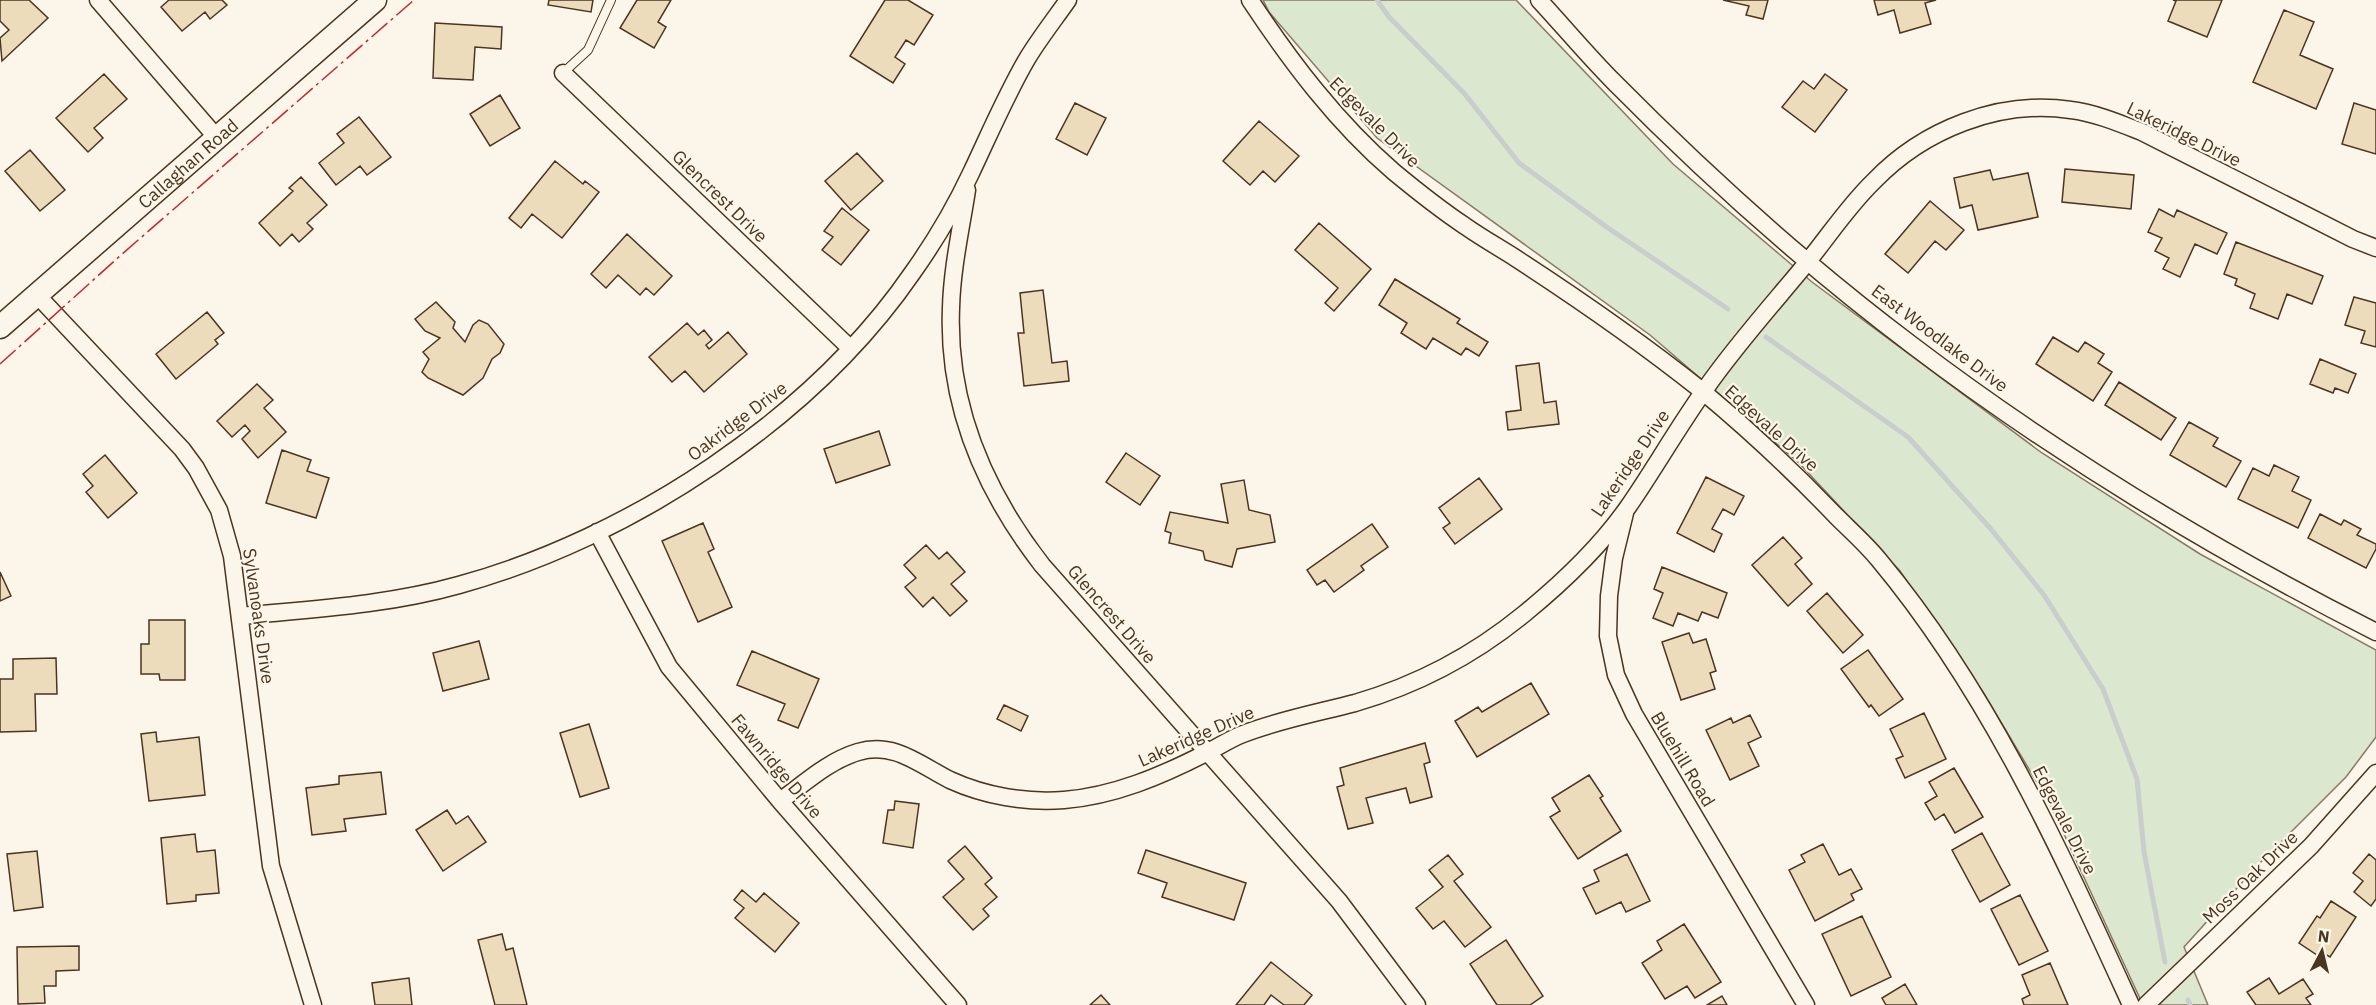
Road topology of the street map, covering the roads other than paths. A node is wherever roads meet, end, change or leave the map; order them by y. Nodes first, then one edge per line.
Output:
1 (98, 0) edge
2 (375, 0) edge
3 (611, 0) edge
4 (1068, 0) edge
5 (1250, 0) edge
6 (1539, 0) edge
7 (563, 73) joint
8 (217, 138) junction
9 (970, 176) junction
10 (2376, 248) edge
11 (1809, 261) junction
12 (37, 295) junction
13 (0, 327) edge
14 (850, 348) junction
15 (1703, 392) junction
16 (1626, 510) junction
17 (597, 532) junction
18 (241, 616) junction
19 (2376, 632) edge
20 (1208, 753) junction
21 (2376, 773) edge
22 (780, 801) junction
23 (313, 1005) edge
24 (958, 1005) edge
25 (1417, 1005) edge
26 (1806, 1005) edge
27 (2131, 1005) edge
28 (2146, 1005) edge

1 - 8 street
2 - 8 main road, Callaghan Road
3 - 7 lane
4 - 9 street, Oakridge Drive
5 - 15 street, Edgevale Drive
6 - 11 street, East Woodlake Drive
7 - 14 street, Glencrest Drive
8 - 12 main road, Callaghan Road
9 - 14 street, Oakridge Drive
9 - 20 street, Glencrest Drive
10 - 11 street, Lakeridge Drive
11 - 15 street, Lakeridge Drive
11 - 19 street, East Woodlake Drive
12 - 13 main road, Callaghan Road
12 - 18 street, Sylvanoaks Drive
14 - 17 street, Oakridge Drive
15 - 16 street, Lakeridge Drive
15 - 27 street, Edgevale Drive
16 - 20 street, Lakeridge Drive
16 - 26 street, Bluehill Road
17 - 18 street, Oakridge Drive
17 - 22 street, Fawnridge Drive
18 - 23 street, Sylvanoaks Drive
20 - 22 street, Lakeridge Drive
20 - 25 street, Glencrest Drive
21 - 28 street, Moss Oak Drive
22 - 24 street, Fawnridge Drive

